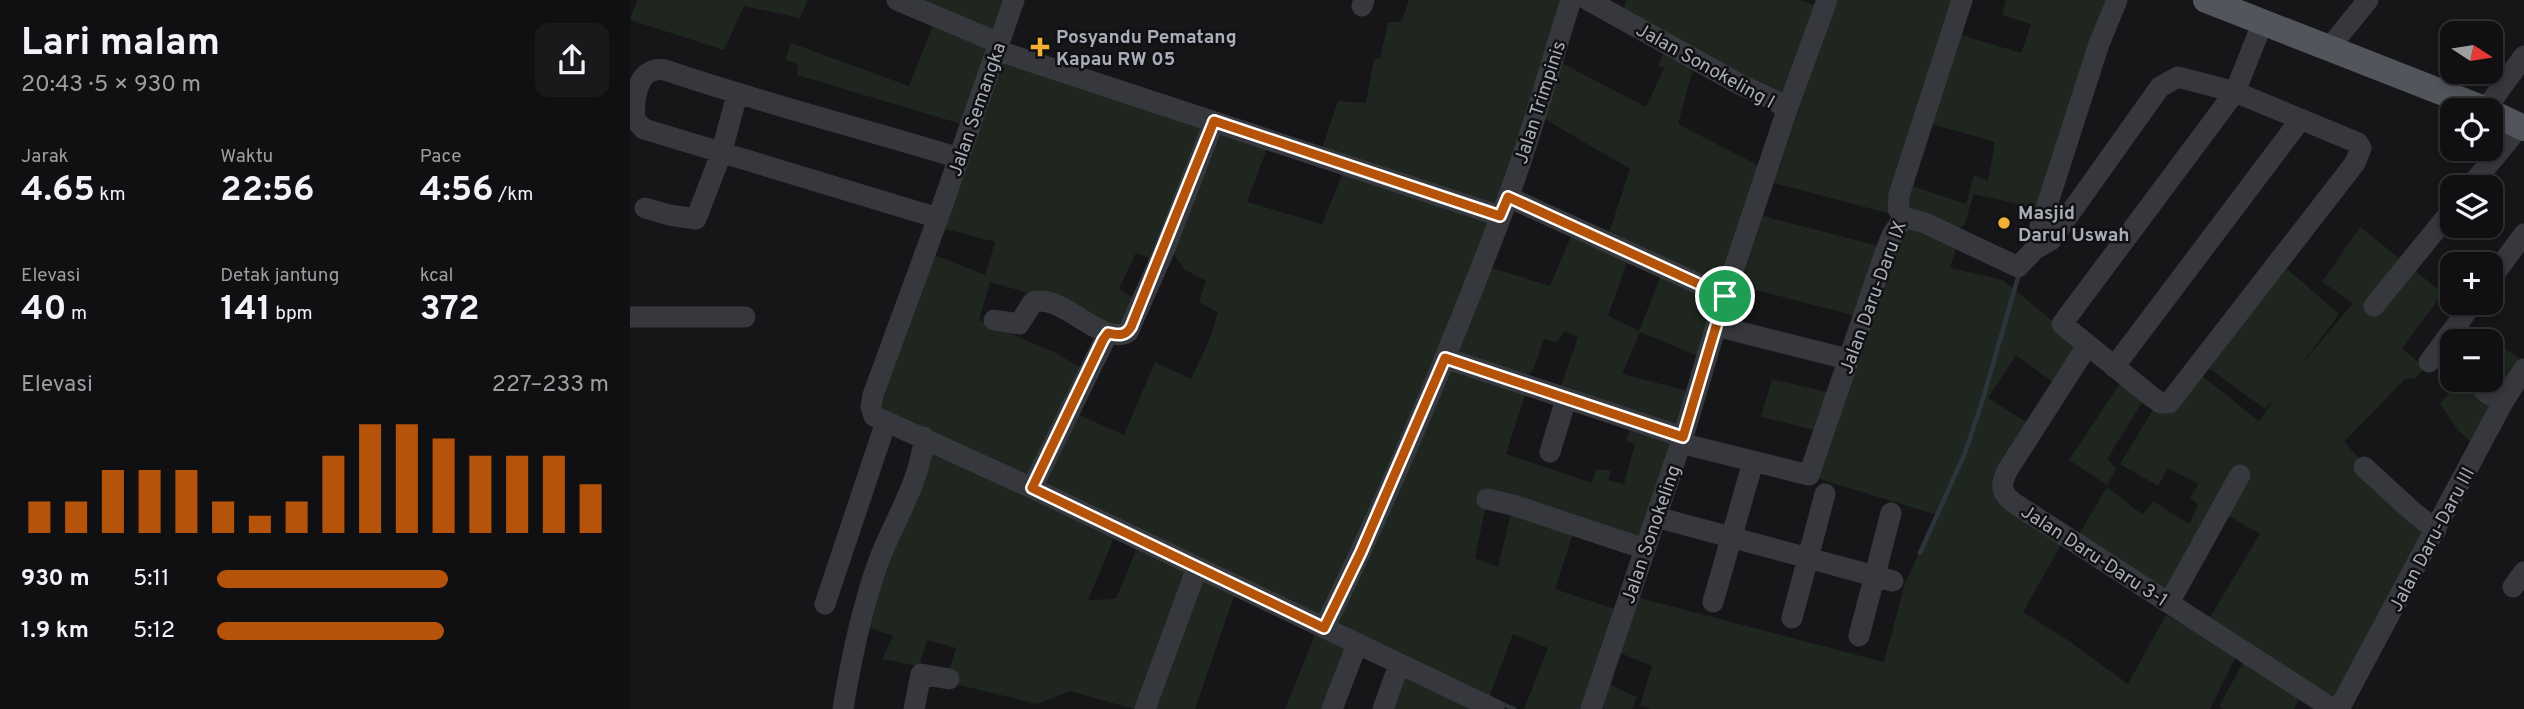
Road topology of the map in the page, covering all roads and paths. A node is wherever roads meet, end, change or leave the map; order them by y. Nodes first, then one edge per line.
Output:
1 (897, 0) edge
2 (1014, 0) edge
3 (1571, 0) edge
4 (1588, 0) edge
5 (1827, 0) edge
6 (1962, 0) edge
7 (2117, 0) edge
8 (2206, 0) edge
9 (2368, 0) edge
10 (2262, 23) junction
11 (997, 46) junction
12 (2329, 48) junction
13 (2524, 56) edge
14 (2235, 92) junction
15 (737, 95) junction
16 (2454, 98) edge
17 (2496, 98) edge
18 (1787, 110) junction
19 (2503, 118) edge
20 (2301, 119) junction
21 (1214, 121) junction
22 (2522, 127) edge
23 (721, 154) junction
24 (959, 158) junction
25 (2480, 175) edge
26 (1504, 206) junction
27 (645, 208) dead end
28 (1905, 217) junction
29 (938, 218) junction
30 (2440, 225) edge
31 (2524, 234) edge
32 (2035, 249) junction
33 (2503, 262) edge
34 (1725, 296) junction
35 (2374, 306) dead end
36 (2464, 315) edge
37 (630, 317) edge
38 (745, 317) dead end
39 (994, 320) dead end
40 (1716, 326) junction
41 (1108, 333) junction
42 (2087, 346) junction
43 (1839, 357) dead end
44 (1445, 358) junction
45 (2429, 362) dead end
46 (2114, 367) junction
47 (2524, 369) edge
48 (2485, 392) edge
49 (1566, 398) junction
50 (2503, 402) junction
51 (886, 422) junction
52 (924, 437) junction
53 (1682, 440) junction
54 (1550, 452) dead end
55 (2364, 467) dead end
56 (1751, 470) dead end
57 (2241, 475) dead end
58 (1032, 488) junction
59 (1825, 494) dead end
60 (1487, 499) dead end
61 (1891, 513) dead end
62 (1656, 517) junction
63 (2436, 530) junction
64 (1731, 538) junction
65 (1645, 550) junction
66 (1808, 559) junction
67 (1197, 568) junction
68 (1884, 579) junction
69 (1713, 602) dead end
70 (2169, 603) junction
71 (825, 604) dead end
72 (1792, 618) dead end
73 (1324, 628) junction
74 (1859, 636) dead end
75 (1357, 645) junction
76 (1399, 665) junction
77 (948, 679) dead end
78 (843, 709) edge
79 (914, 709) edge
80 (1145, 709) edge
81 (1332, 709) edge
82 (1382, 709) edge
83 (1494, 709) edge
84 (1591, 709) edge
85 (2333, 709) edge
86 (2339, 709) edge

1 - 11 street
2 - 11 street, Jalan Semangka
3 - 26 street, Jalan Trimpinis
4 - 18 street, Jalan Sonokeling I
5 - 18 street, Jalan Sonokeling
6 - 28 street, Jalan Daru-Daru IX
7 - 32 street
8 - 10 main road
9 - 12 street
10 - 12 main road
10 - 14 street
11 - 21 street
11 - 24 street, Jalan Semangka
12 - 16 main road
13 - 17 street
14 - 20 street
14 - 32 street
14 - 42 street
15 - 23 street
15 - 23 street
15 - 24 street
18 - 34 street, Jalan Sonokeling
19 - 22 main road
20 - 46 street
20 - 46 street
21 - 26 street
21 - 41 street
22 - 25 street
23 - 27 street
23 - 29 street
24 - 29 street, Jalan Semangka
26 - 34 street
26 - 44 street, Jalan Trimpinis
28 - 32 street
28 - 53 street, Jalan Daru-Daru IX
29 - 51 street, Jalan Semangka
30 - 35 street
31 - 33 street
34 - 40 street, Jalan Sonokeling
36 - 45 street
37 - 38 street
39 - 41 street
40 - 43 street
40 - 53 street, Jalan Sonokeling
41 - 58 street
42 - 46 street
42 - 70 street, Jalan Daru-Daru 3-1
44 - 49 street
44 - 73 street, Jalan Trimpinis
47 - 50 street, Jalan Daru-Daru III
48 - 50 street
49 - 53 street
49 - 54 street
50 - 63 street, Jalan Daru-Daru III
51 - 52 street
51 - 71 street
52 - 58 street
52 - 78 street
53 - 62 street, Jalan Sonokeling
55 - 63 street
56 - 64 street
57 - 70 street
58 - 67 street
59 - 66 street
60 - 65 street
61 - 68 street
62 - 64 street
62 - 65 street, Jalan Sonokeling
63 - 86 street, Jalan Daru-Daru III
64 - 66 street
64 - 69 street
65 - 84 street, Jalan Sonokeling
66 - 68 street
66 - 72 street
67 - 73 street
67 - 80 street
68 - 74 street
70 - 85 street, Jalan Daru-Daru 3-1
73 - 75 street
75 - 76 street
75 - 81 street
76 - 82 street
76 - 83 street
77 - 79 street

